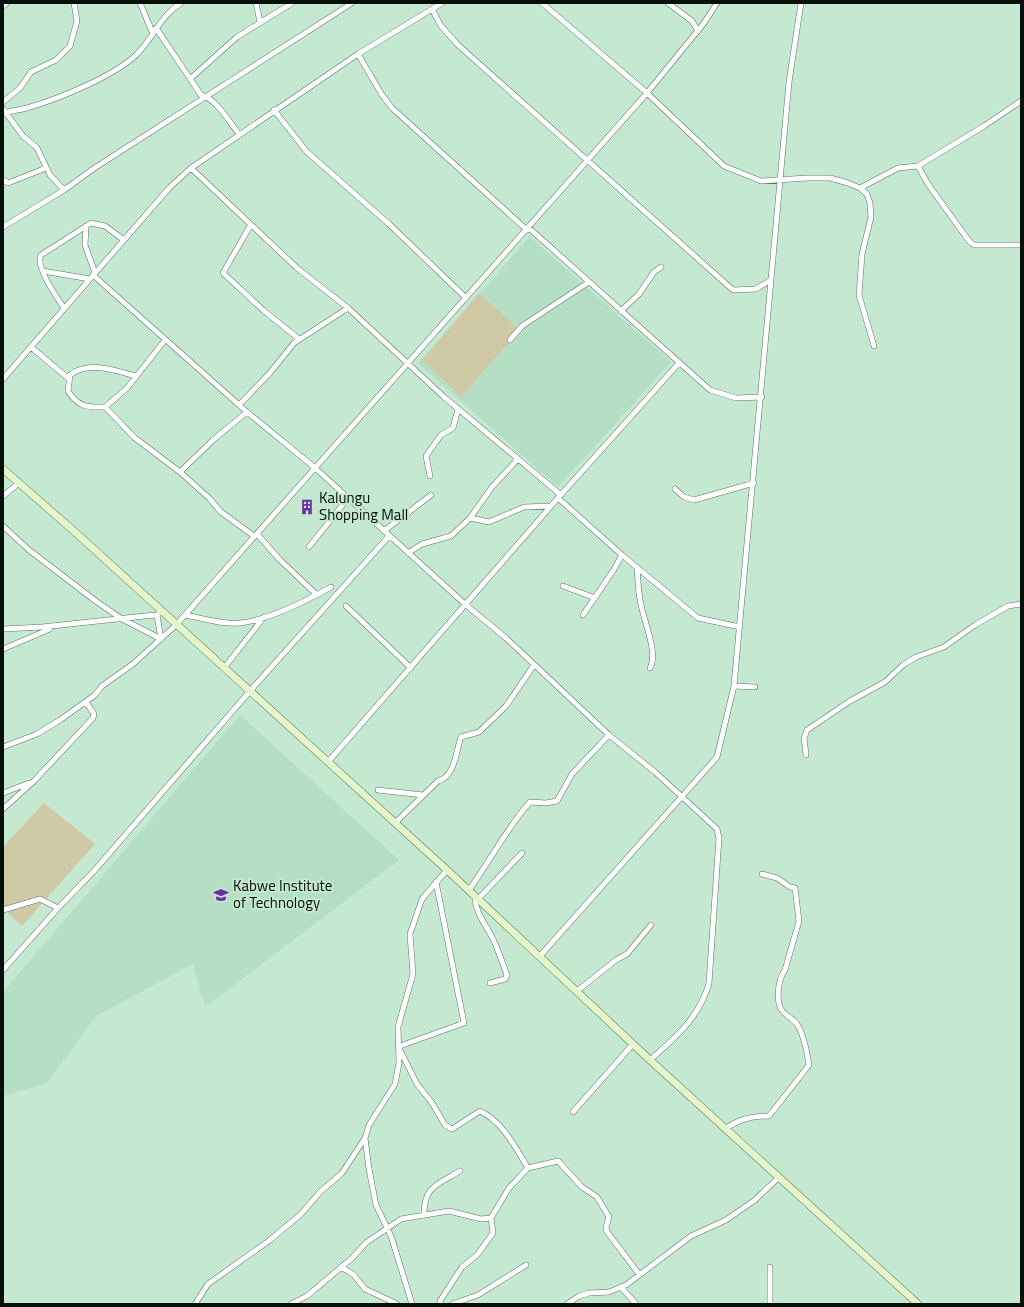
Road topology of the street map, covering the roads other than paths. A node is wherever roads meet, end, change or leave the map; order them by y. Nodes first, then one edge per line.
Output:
1 (7, 3) edge
2 (74, 3) edge
3 (140, 3) edge
4 (181, 3) edge
5 (256, 3) edge
6 (292, 3) edge
7 (352, 3) edge
8 (442, 3) edge
9 (542, 3) edge
10 (668, 3) edge
11 (717, 3) edge
12 (801, 3) edge
13 (344, 5) edge
14 (3, 6) edge
15 (432, 9) junction
16 (260, 22) junction
17 (156, 28) junction
18 (698, 31) junction
19 (153, 34) junction
20 (358, 54) junction
21 (190, 79) junction
22 (647, 94) junction
23 (206, 96) junction
24 (1021, 101) edge
25 (3, 102) edge
26 (274, 110) junction
27 (4, 112) edge
28 (239, 134) junction
29 (587, 162) junction
30 (918, 166) junction
31 (46, 168) junction
32 (191, 168) junction
33 (3, 180) edge
34 (780, 181) junction
35 (860, 188) junction
36 (64, 190) junction
37 (86, 226) junction
38 (250, 226) junction
39 (3, 227) edge
40 (528, 229) junction
41 (124, 240) junction
42 (1021, 245) edge
43 (660, 267) dead end
44 (43, 271) junction
45 (93, 276) junction
46 (771, 280) junction
47 (589, 282) junction
48 (466, 298) junction
49 (64, 308) junction
50 (348, 308) junction
51 (621, 311) junction
52 (299, 339) junction
53 (165, 340) junction
54 (510, 340) dead end
55 (874, 346) dead end
56 (31, 347) junction
57 (679, 363) junction
58 (408, 364) junction
59 (136, 376) junction
60 (3, 379) edge
61 (69, 379) junction
62 (762, 398) junction
63 (239, 405) junction
64 (106, 407) junction
65 (458, 409) junction
66 (247, 412) junction
67 (518, 459) junction
68 (314, 468) junction
69 (3, 469) edge
70 (180, 472) junction
71 (430, 476) dead end
72 (19, 483) junction
73 (754, 483) junction
74 (675, 489) dead end
75 (431, 495) dead end
76 (3, 496) edge
77 (560, 496) junction
78 (348, 498) junction
79 (551, 506) junction
80 (470, 518) junction
81 (3, 526) edge
82 (384, 530) junction
83 (255, 535) junction
84 (389, 536) junction
85 (309, 548) dead end
86 (408, 552) junction
87 (622, 555) junction
88 (637, 568) junction
89 (331, 586) dead end
90 (563, 586) dead end
91 (317, 595) junction
92 (595, 598) junction
93 (1021, 604) edge
94 (466, 605) junction
95 (346, 606) dead end
96 (159, 613) junction
97 (185, 615) junction
98 (583, 615) dead end
99 (264, 617) junction
100 (122, 619) junction
101 (176, 625) junction
102 (57, 626) junction
103 (740, 627) junction
104 (3, 629) edge
105 (161, 639) junction
106 (3, 649) edge
107 (534, 665) junction
108 (224, 668) junction
109 (411, 668) junction
110 (650, 668) dead end
111 (734, 686) junction
112 (755, 687) dead end
113 (250, 691) junction
114 (86, 702) junction
115 (609, 735) junction
116 (3, 747) edge
117 (806, 755) dead end
118 (328, 762) junction
119 (34, 781) junction
120 (378, 790) dead end
121 (3, 793) edge
122 (423, 795) junction
123 (681, 797) junction
124 (3, 809) edge
125 (394, 822) junction
126 (522, 853) dead end
127 (446, 870) junction
128 (762, 874) dead end
129 (436, 882) junction
130 (469, 890) junction
131 (477, 898) junction
132 (58, 908) junction
133 (3, 910) edge
134 (651, 925) dead end
135 (540, 956) junction
136 (3, 970) edge
137 (490, 983) dead end
138 (578, 991) junction
139 (633, 1044) junction
140 (400, 1047) junction
141 (650, 1060) junction
142 (573, 1112) dead end
143 (725, 1129) junction
144 (365, 1138) junction
145 (528, 1168) junction
146 (460, 1172) dead end
147 (779, 1177) junction
148 (424, 1215) junction
149 (491, 1218) junction
150 (388, 1228) junction
151 (526, 1265) dead end
152 (341, 1267) junction
153 (770, 1267) dead end
154 (639, 1274) junction
155 (621, 1287) junction
156 (195, 1304) edge
157 (291, 1304) edge
158 (397, 1304) edge
159 (412, 1304) edge
160 (441, 1304) edge
161 (452, 1304) edge
162 (567, 1304) edge
163 (636, 1304) edge
164 (770, 1304) edge
165 (918, 1304) edge

1 - 14 street
2 - 25 street
3 - 19 street
4 - 17 street
5 - 16 street
6 - 16 street
7 - 13 street
8 - 15 street
9 - 22 street
10 - 18 street
11 - 18 street
12 - 34 street
13 - 23 street
15 - 20 street
15 - 29 street
16 - 21 street
17 - 19 street
17 - 21 street
18 - 22 street
19 - 27 street
20 - 26 street
20 - 40 street
21 - 23 street
22 - 29 street
22 - 34 street
23 - 28 street
23 - 36 street
24 - 30 street
26 - 28 street
26 - 48 street
27 - 31 street
28 - 32 street
29 - 40 street
29 - 46 street
30 - 35 street
30 - 42 street
31 - 33 street
31 - 36 street
32 - 38 street
32 - 41 street
34 - 35 street
34 - 46 street
35 - 55 street
36 - 39 street
37 - 41 street
37 - 44 street
37 - 45 street
38 - 50 street
38 - 52 street
40 - 47 street
40 - 48 street
41 - 45 street
43 - 51 street
44 - 45 street
44 - 49 street
45 - 49 street
45 - 53 street
46 - 62 street
47 - 51 street
47 - 54 street
48 - 58 street
49 - 56 street
50 - 52 street
50 - 58 street
51 - 57 street
52 - 63 street
53 - 59 street
53 - 63 street
56 - 60 street
56 - 61 street
57 - 62 street
57 - 77 street
58 - 65 street
58 - 68 street
59 - 61 street
59 - 64 street
61 - 64 street
62 - 73 street
63 - 66 street
64 - 70 street
65 - 67 street
65 - 71 street
66 - 68 street
66 - 70 street
67 - 77 street
67 - 80 street
68 - 78 street
68 - 83 street
69 - 72 street
70 - 83 street
72 - 76 street
72 - 96 street
73 - 74 street
73 - 103 street
75 - 82 street
77 - 79 street
77 - 87 street
78 - 82 street
78 - 85 street
79 - 80 street
79 - 94 street
80 - 86 street
81 - 100 street
82 - 84 street
83 - 91 street
83 - 97 street
84 - 86 street
84 - 113 street
86 - 94 street
87 - 88 street
87 - 92 street
88 - 103 street
88 - 110 street
89 - 91 street
90 - 92 street
91 - 99 street
92 - 98 street
93 - 117 street
94 - 107 street
94 - 109 street
95 - 109 street
96 - 100 street
96 - 101 street
96 - 105 street
97 - 99 street
97 - 101 street
99 - 108 street
100 - 102 street
100 - 105 street
101 - 105 street
101 - 108 street
102 - 104 street
102 - 106 street
103 - 111 street
105 - 114 street
107 - 115 street
107 - 122 street
108 - 113 street
109 - 118 street
111 - 112 street
111 - 123 street
113 - 118 street
113 - 132 street
114 - 116 street
114 - 119 street
115 - 123 street
115 - 130 street
118 - 125 street
119 - 121 street
119 - 124 street
120 - 122 street
122 - 125 street
123 - 135 street
123 - 141 street
125 - 127 street
126 - 131 street
127 - 129 street
127 - 130 street
128 - 143 street
129 - 140 street
129 - 140 street
130 - 131 street
131 - 135 street
131 - 137 street
132 - 133 street
132 - 136 street
134 - 138 street
135 - 138 street
138 - 139 street
139 - 141 street
139 - 142 street
140 - 144 street
140 - 145 street
141 - 143 street
143 - 147 street
144 - 150 street
144 - 156 street
145 - 149 street
145 - 154 street
146 - 148 street
147 - 154 street
147 - 165 street
148 - 149 street
148 - 150 street
149 - 160 street
150 - 152 street
150 - 159 street
151 - 161 street
152 - 157 street
152 - 158 street
153 - 164 street
154 - 155 street
155 - 162 street
155 - 163 street

